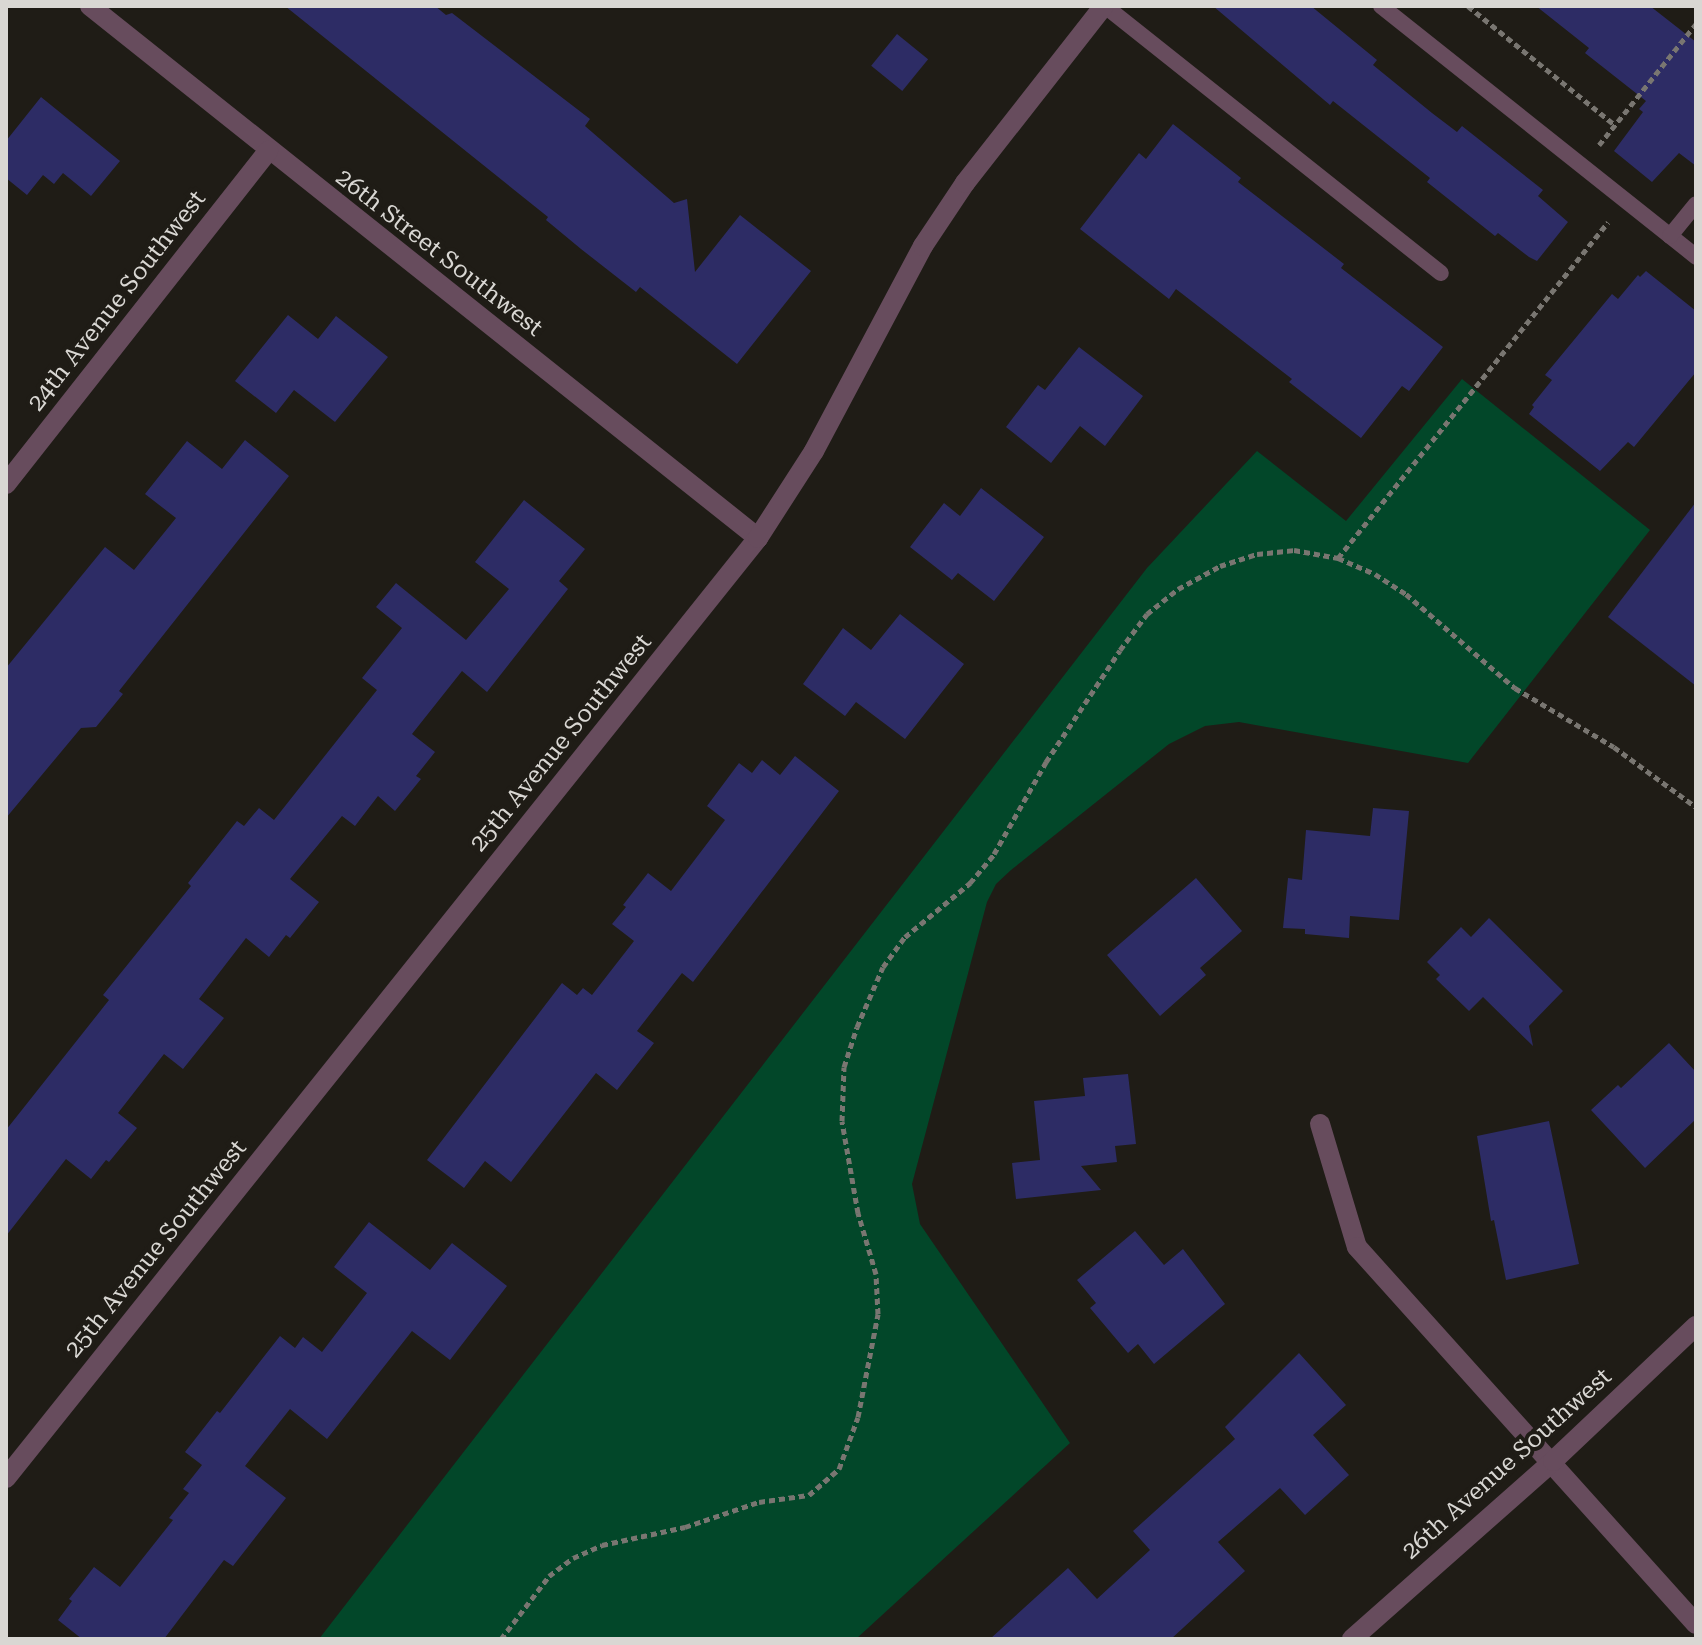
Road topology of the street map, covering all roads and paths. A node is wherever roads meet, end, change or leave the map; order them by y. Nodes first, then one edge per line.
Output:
1 (90, 6) edge
2 (1104, 6) edge
3 (1381, 6) edge
4 (1468, 6) edge
5 (1696, 24) edge
6 (1615, 125) junction
7 (268, 151) junction
8 (1583, 166) junction
9 (1625, 200) junction
10 (1696, 204) edge
11 (1670, 236) junction
12 (1696, 257) edge
13 (1441, 273) dead end
14 (6, 484) edge
15 (758, 538) junction
16 (1338, 558) junction
17 (1696, 807) edge
18 (1320, 1124) dead end
19 (1696, 1326) edge
20 (1553, 1461) junction
21 (6, 1478) edge
22 (1696, 1624) edge
23 (501, 1639) edge
24 (1352, 1639) edge

1 - 7 street, 26th Street Southwest
2 - 13 lane
2 - 15 street, 25th Avenue Southwest
3 - 8 lane
4 - 6 path
5 - 6 path
6 - 8 path
7 - 14 street, 24th Avenue Southwest
7 - 15 street, 26th Street Southwest
8 - 9 lane
9 - 11 lane
9 - 16 path
10 - 11 lane
11 - 12 lane
15 - 21 street, 25th Avenue Southwest
16 - 17 path
16 - 23 path
18 - 20 street
19 - 20 street, 26th Avenue Southwest
20 - 22 street
20 - 24 street, 26th Avenue Southwest

